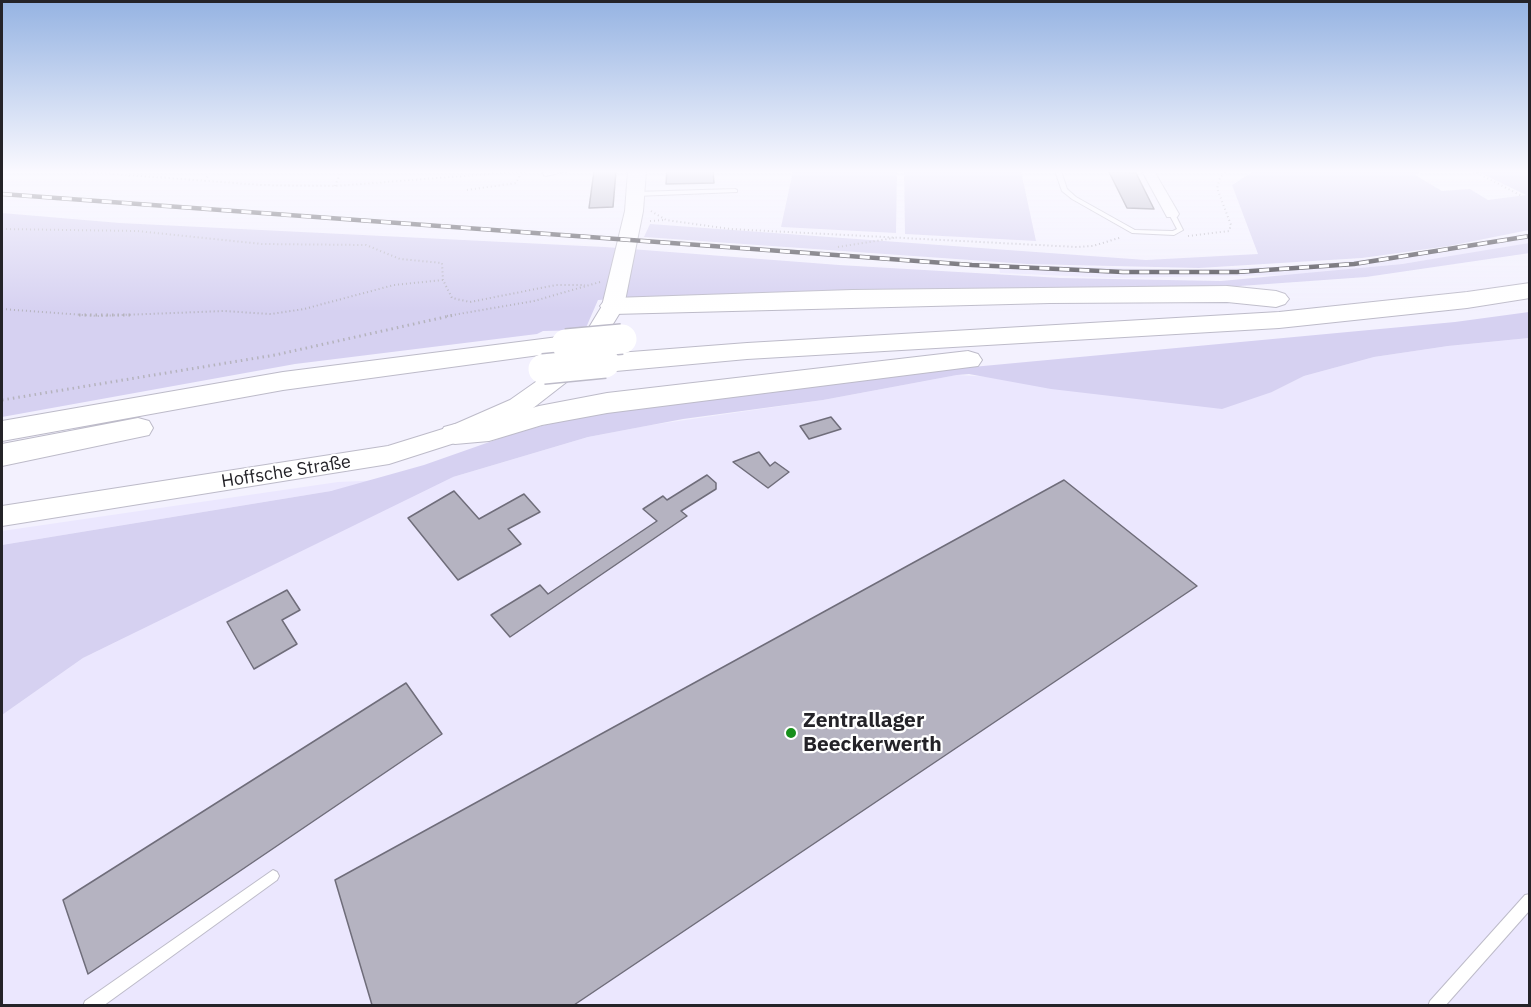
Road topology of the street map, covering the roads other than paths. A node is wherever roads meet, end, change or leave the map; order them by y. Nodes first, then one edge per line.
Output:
1 (632, 218) edge
2 (1109, 218) edge
3 (1174, 218) edge
4 (1530, 268) edge
5 (1530, 290) edge
6 (1276, 299) junction
7 (613, 306) junction
8 (1338, 314) junction
9 (550, 375) junction
10 (607, 403) junction
11 (2, 431) edge
12 (455, 434) junction
13 (2, 455) edge
14 (2, 516) edge
15 (273, 876) dead end
16 (1530, 900) edge
17 (90, 1005) edge
18 (1435, 1005) edge

1 - 7 street, Hoffsche Straße
2 - 3 lane
4 - 6 highway
5 - 8 highway
6 - 7 highway
6 - 11 highway, bridge
7 - 9 street, Hoffsche Straße
8 - 9 highway, bridge
8 - 10 highway
9 - 10 highway
9 - 12 street, Hoffsche Straße
9 - 13 highway
10 - 12 highway
12 - 14 street, Hoffsche Straße
15 - 17 lane
16 - 18 lane

